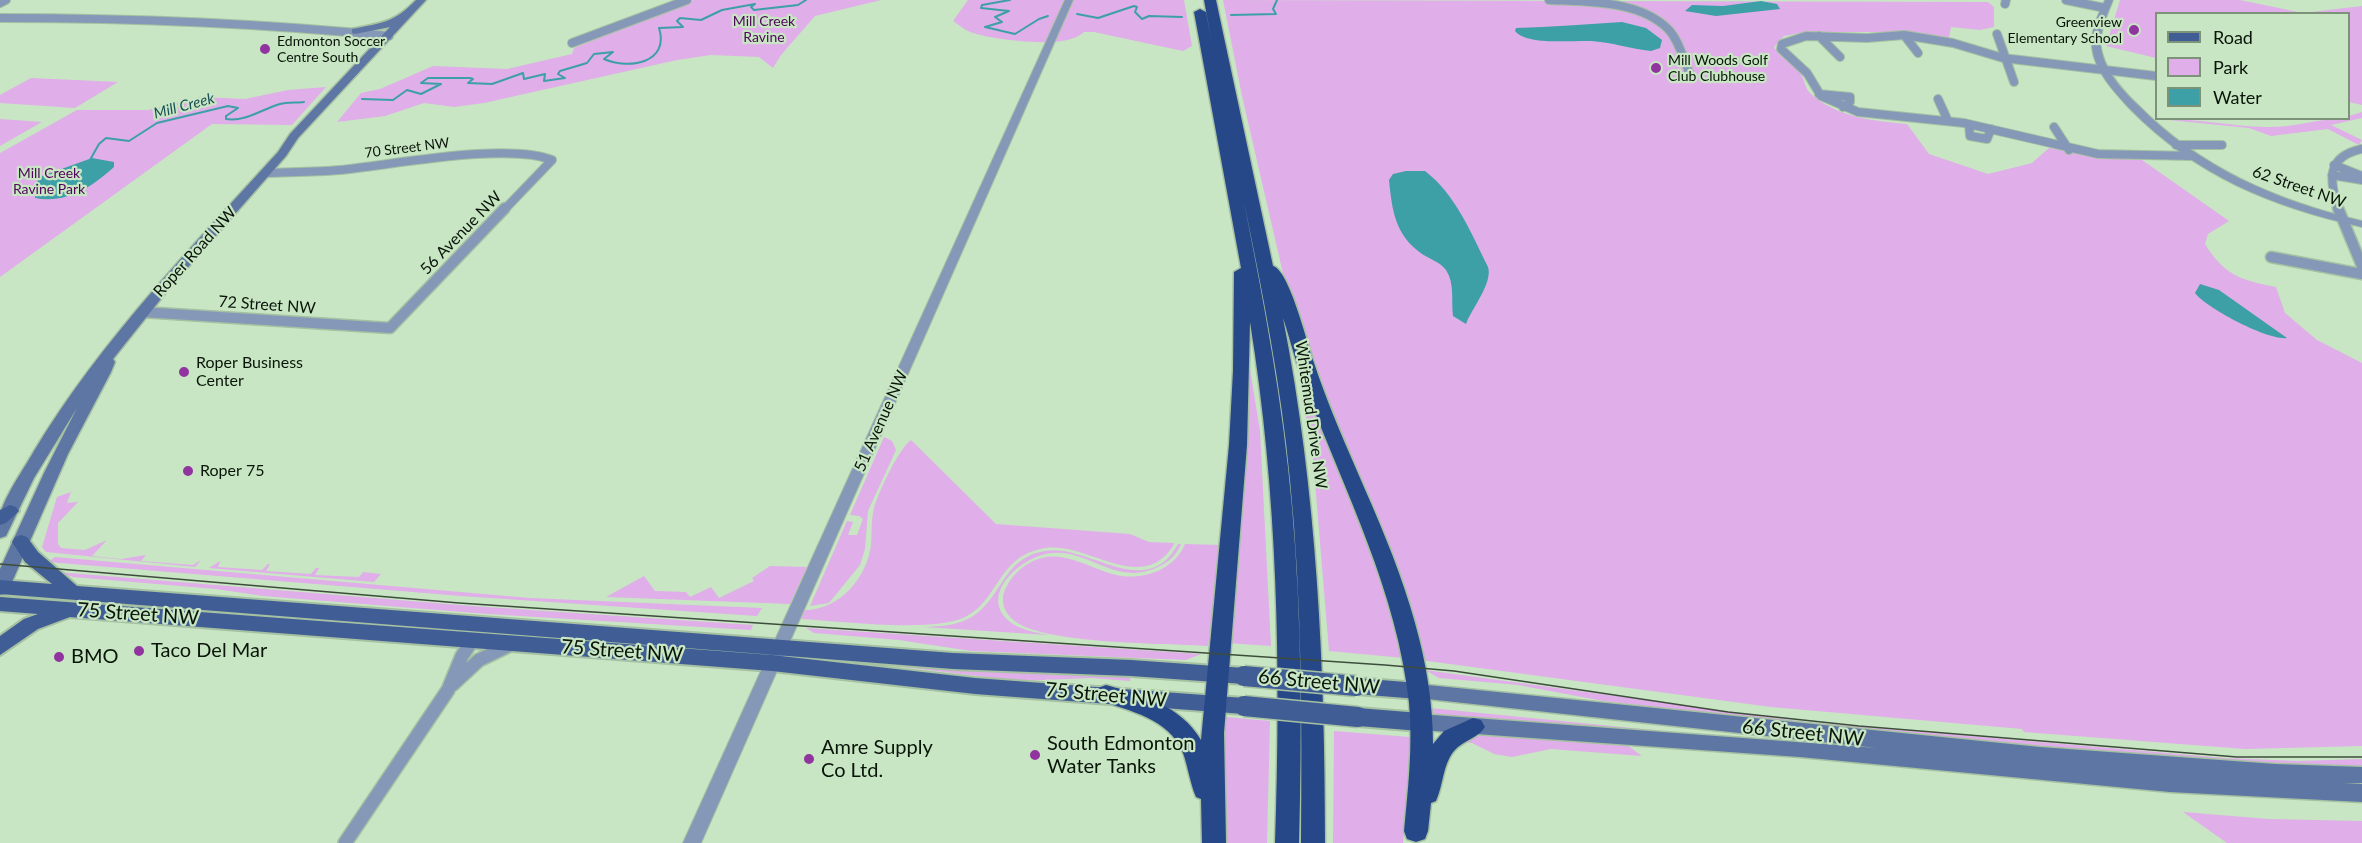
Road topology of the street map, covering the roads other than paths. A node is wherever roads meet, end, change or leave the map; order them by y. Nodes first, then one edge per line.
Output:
1 (6, 0) edge
2 (421, 0) edge
3 (687, 0) edge
4 (1069, 0) edge
5 (1549, 0) edge
6 (2066, 0) edge
7 (1207, 1) edge
8 (0, 3) edge
9 (2107, 4) edge
10 (407, 15) junction
11 (0, 18) edge
12 (355, 31) junction
13 (1997, 34) dead end
14 (1904, 35) junction
15 (389, 36) junction
16 (1819, 36) junction
17 (572, 43) dead end
18 (1918, 53) dead end
19 (1840, 57) dead end
20 (2003, 58) junction
21 (2105, 71) junction
22 (1689, 72) dead end
23 (2155, 76) edge
24 (2013, 81) dead end
25 (1938, 99) dead end
26 (1948, 121) junction
27 (1969, 125) junction
28 (2055, 127) dead end
29 (1991, 129) junction
30 (2176, 145) junction
31 (2222, 145) dead end
32 (2362, 149) edge
33 (2069, 150) junction
34 (2191, 156) junction
35 (552, 158) joint
36 (2334, 165) junction
37 (266, 173) junction
38 (2332, 176) junction
39 (2362, 178) edge
40 (2341, 220) junction
41 (2362, 224) edge
42 (1252, 246) junction
43 (2271, 257) dead end
44 (2362, 266) edge
45 (2362, 274) edge
46 (142, 312) junction
47 (390, 328) joint
48 (112, 353) junction
49 (5, 515) edge
50 (0, 532) edge
51 (21, 542) junction
52 (0, 592) edge
53 (70, 592) junction
54 (90, 610) junction
55 (495, 627) junction
56 (472, 641) junction
57 (515, 644) junction
58 (0, 647) edge
59 (776, 655) junction
60 (1217, 674) junction
61 (1244, 676) joint
62 (448, 690) junction
63 (1418, 691) junction
64 (1106, 694) junction
65 (1214, 704) junction
66 (1244, 706) joint
67 (1420, 722) junction
68 (1473, 726) junction
69 (2362, 775) edge
70 (2362, 793) edge
71 (1213, 832) edge
72 (1415, 837) edge
73 (345, 843) edge
74 (692, 843) edge
75 (1287, 843) edge
76 (1313, 843) edge

1 - 8 street
2 - 10 main road, Roper Road NW
3 - 17 street
4 - 59 street, 51 Avenue NW
5 - 22 street
6 - 9 street
7 - 42 highway, Whitemud Drive NW
9 - 21 street
10 - 12 main road
10 - 15 main road, Roper Road NW
11 - 12 street
12 - 15 street
13 - 20 street
14 - 16 street
14 - 18 street
14 - 20 street
15 - 37 main road, Roper Road NW
16 - 19 street
16 - 26 street
20 - 21 street
20 - 24 street
21 - 23 street
21 - 30 street, 62 Street NW
25 - 26 street
26 - 27 street
27 - 29 street
27 - 29 street
28 - 33 street
29 - 33 street
30 - 31 street
30 - 34 street, 62 Street NW
32 - 36 street
33 - 34 street
34 - 40 street, 62 Street NW
35 - 37 street, 70 Street NW
35 - 47 street, 56 Avenue NW
36 - 38 street
36 - 39 street
37 - 46 main road, Roper Road NW
38 - 39 street
38 - 40 street
40 - 41 street, 62 Street NW
40 - 44 street
42 - 60 highway
42 - 63 highway
42 - 75 highway, Whitemud Drive NW
42 - 76 highway, Whitemud Drive NW
43 - 45 street
46 - 47 street, 72 Street NW
46 - 48 main road, Roper Road NW
48 - 49 main road, Roper Road NW
48 - 51 main road, Roper Road NW
49 - 50 main road, Roper Road NW
51 - 52 main road, Roper Road NW
51 - 53 main road
52 - 53 main road, 75 Street NW
52 - 54 main road, 75 Street NW
53 - 55 main road, 75 Street NW
54 - 56 main road, 75 Street NW
54 - 58 main road
55 - 56 main road
55 - 59 main road, 75 Street NW
56 - 57 main road, 75 Street NW
56 - 62 street
57 - 59 main road, 75 Street NW
57 - 62 street
59 - 60 main road, 75 Street NW
59 - 64 main road, 75 Street NW
59 - 74 street, 51 Avenue NW
60 - 61 main road, 75 Street NW
60 - 65 highway
61 - 63 main road, 66 Street NW, bridge
62 - 73 street
63 - 67 highway
63 - 69 main road, 66 Street NW
64 - 65 main road, 75 Street NW
64 - 71 highway
65 - 66 main road, 75 Street NW
65 - 71 highway
66 - 67 main road, 66 Street NW, bridge
67 - 68 main road, 66 Street NW
67 - 72 highway
68 - 70 main road, 66 Street NW
68 - 72 highway

